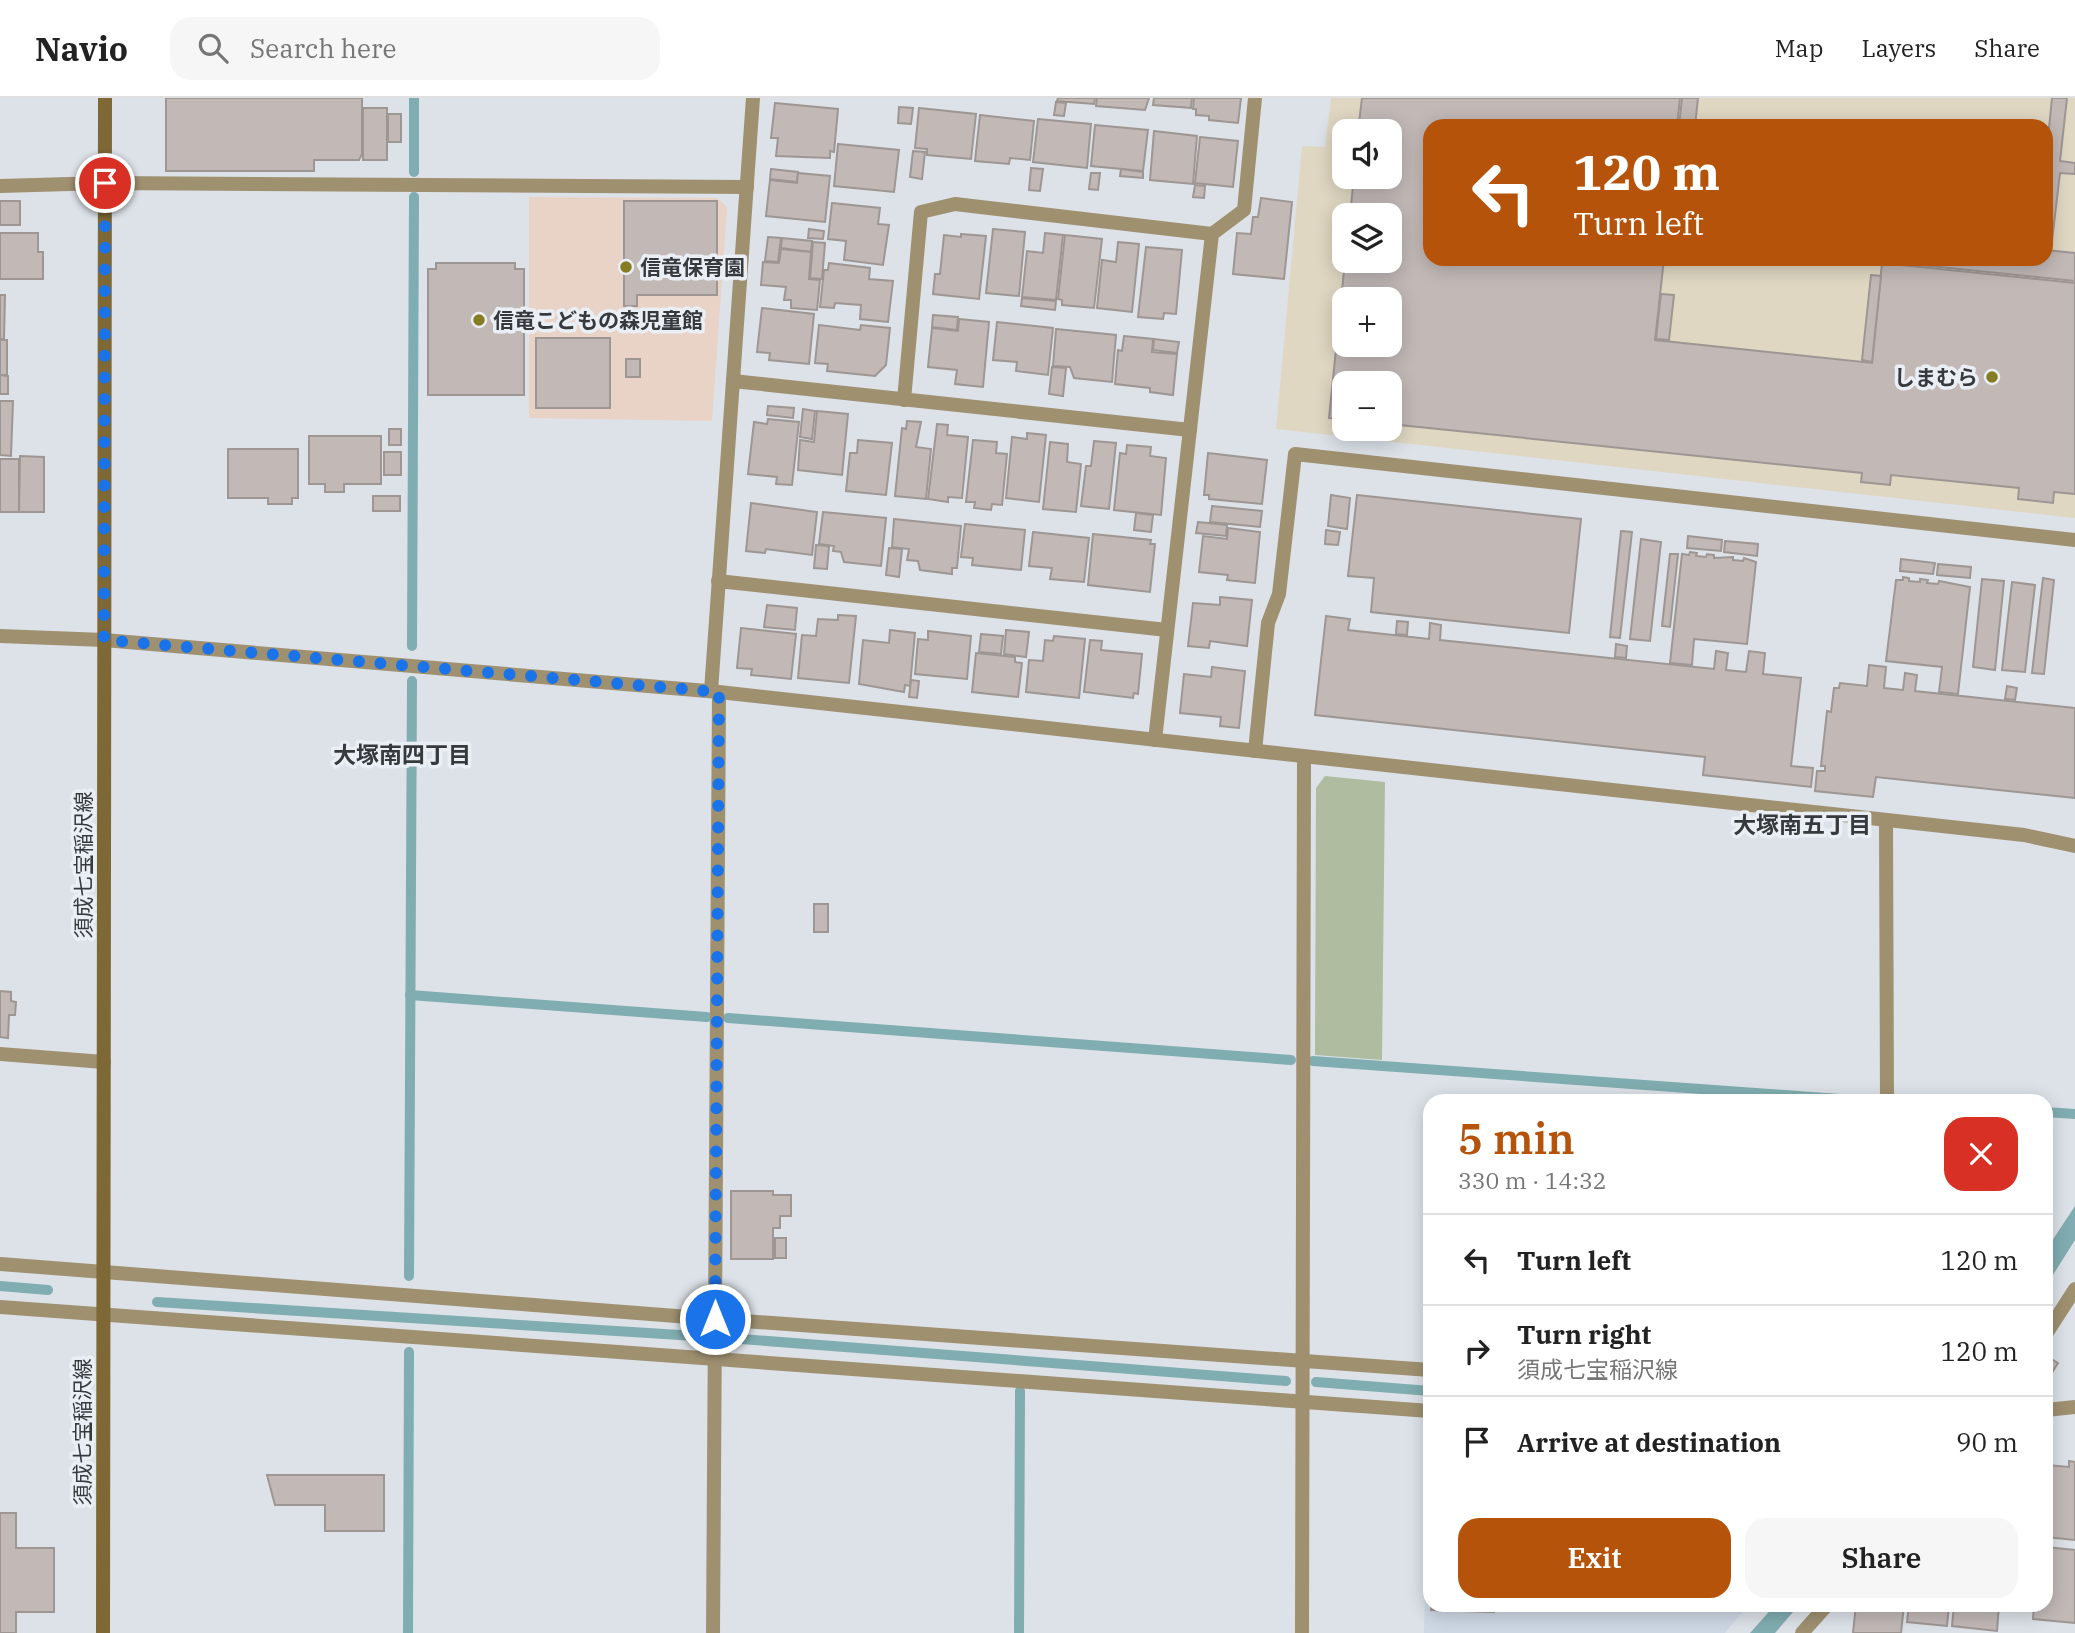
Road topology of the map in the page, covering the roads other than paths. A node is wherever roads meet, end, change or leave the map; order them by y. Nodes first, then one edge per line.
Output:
1 (105, 98) edge
2 (753, 98) edge
3 (1255, 98) edge
4 (105, 183) junction
5 (0, 186) edge
6 (747, 187) junction
7 (1212, 234) junction
8 (733, 381) junction
9 (905, 400) junction
10 (1190, 430) junction
11 (2075, 540) edge
12 (719, 581) junction
13 (1167, 630) junction
14 (0, 636) edge
15 (104, 640) junction
16 (715, 691) junction
17 (1155, 740) junction
18 (1255, 751) junction
19 (1304, 757) junction
20 (1886, 820) junction
21 (2075, 846) edge
22 (0, 1054) edge
23 (104, 1062) junction
24 (1887, 1094) edge
25 (0, 1264) edge
26 (103, 1271) junction
27 (2075, 1289) edge
28 (0, 1307) edge
29 (103, 1315) junction
30 (715, 1319) junction
31 (2053, 1323) edge
32 (715, 1359) junction
33 (1303, 1360) junction
34 (1423, 1369) edge
35 (1303, 1402) junction
36 (2075, 1407) edge
37 (2053, 1409) edge
38 (1423, 1411) edge
39 (1821, 1612) edge
40 (103, 1633) edge
41 (713, 1633) edge
42 (1302, 1633) edge
43 (1802, 1633) edge

1 - 4 main road, 須成七宝稲沢線
2 - 6 street
3 - 7 street
4 - 5 street
4 - 6 street
4 - 15 main road, 須成七宝稲沢線
6 - 8 street
7 - 9 street
7 - 10 street
8 - 9 street
8 - 12 street
9 - 10 street
10 - 13 street
11 - 18 street
12 - 13 street
12 - 16 street
13 - 17 street
14 - 15 street
15 - 16 street
15 - 23 main road, 須成七宝稲沢線
16 - 17 street
16 - 30 street
17 - 18 street
18 - 19 street
19 - 20 street
19 - 33 street
20 - 21 street
20 - 24 street
22 - 23 street
23 - 26 main road, 須成七宝稲沢線
25 - 26 street
26 - 29 main road, 須成七宝稲沢線
26 - 30 street
27 - 31 street
28 - 29 street
29 - 32 street
29 - 40 main road, 須成七宝稲沢線
30 - 32 street
30 - 33 street
32 - 35 street
32 - 41 street
33 - 34 street
33 - 35 street
35 - 38 street
35 - 42 street
36 - 37 street
39 - 43 street

